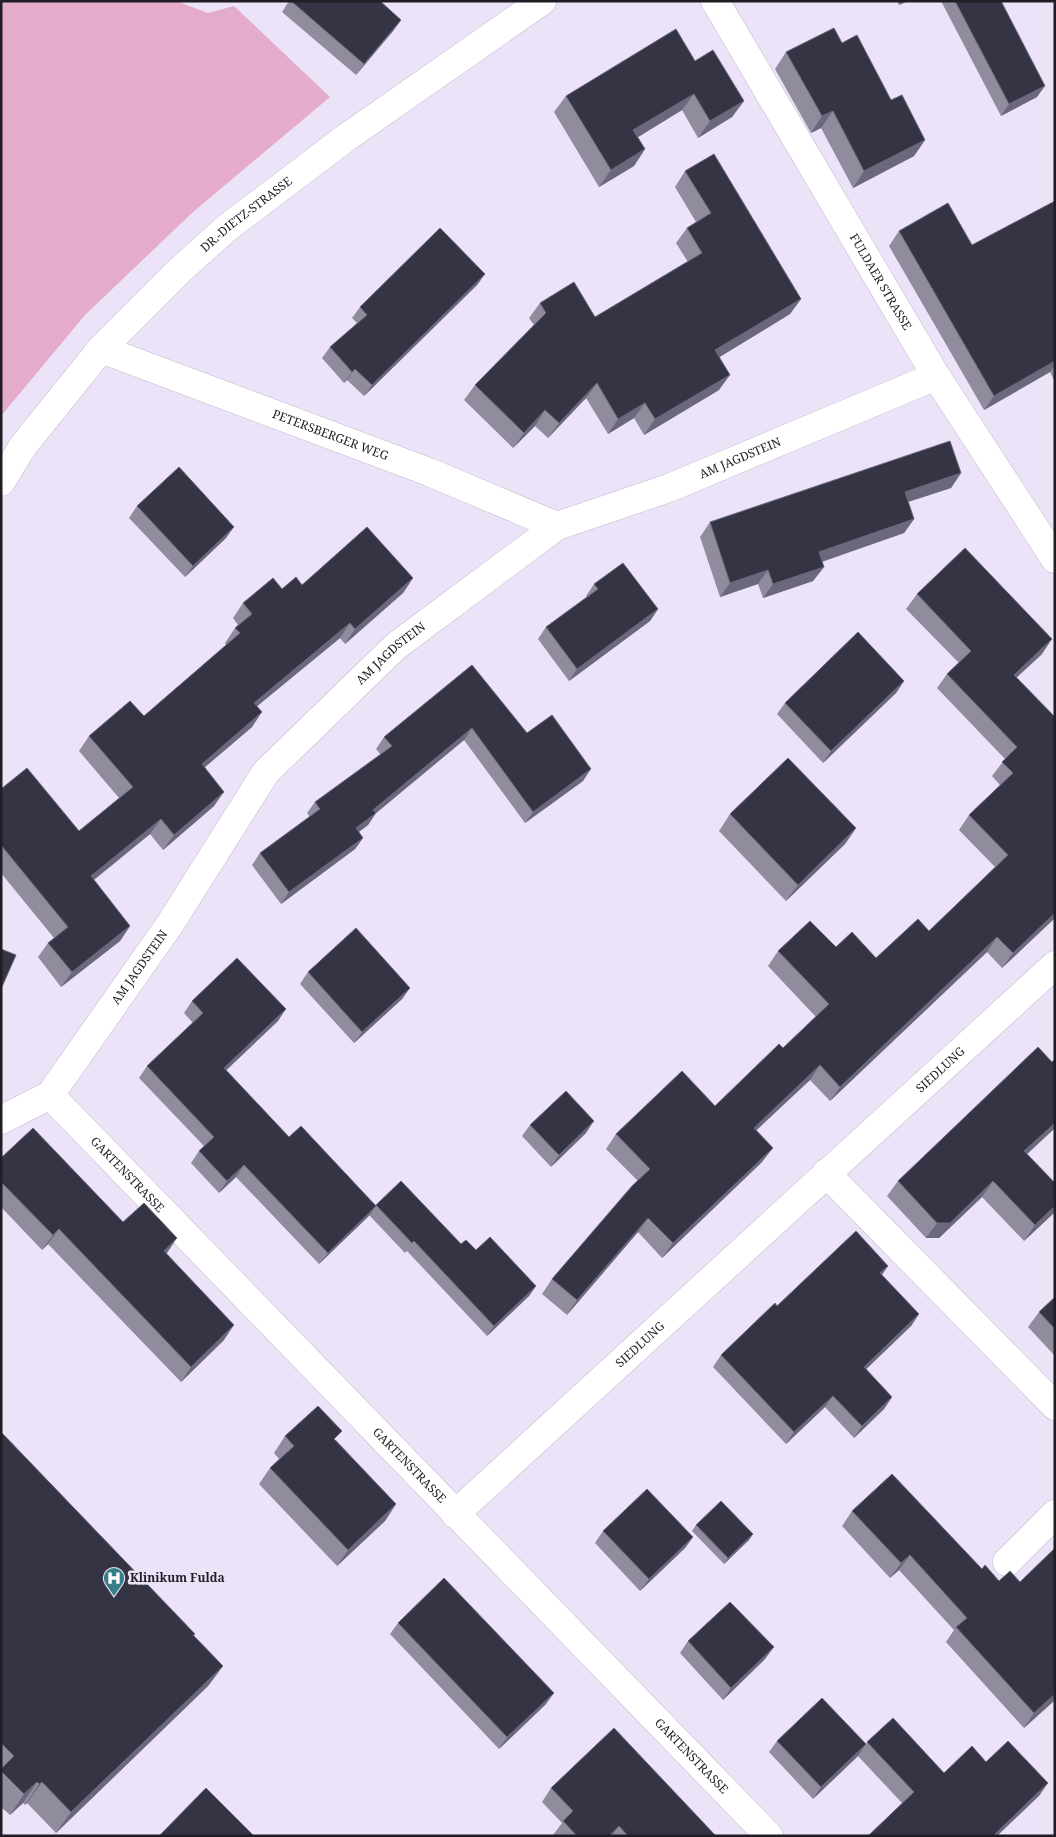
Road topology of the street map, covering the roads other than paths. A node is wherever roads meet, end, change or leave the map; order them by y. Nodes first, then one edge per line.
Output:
1 (542, 1) edge
2 (715, 1) edge
3 (101, 350) junction
4 (936, 376) junction
5 (1, 482) edge
6 (557, 526) junction
7 (1055, 559) edge
8 (1055, 966) edge
9 (50, 1095) junction
10 (1, 1120) edge
11 (826, 1173) junction
12 (1055, 1406) edge
13 (455, 1514) junction
14 (1055, 1514) edge
15 (1007, 1562) dead end
16 (769, 1836) edge

1 - 3 street, DR.-DIETZ-STRASSE
2 - 4 street, FULDAER STRASSE
3 - 5 street, DR.-DIETZ-STRASSE
3 - 6 street, PETERSBERGER WEG
4 - 6 street, AM JAGDSTEIN
4 - 7 street, FULDAER STRASSE
6 - 9 street, AM JAGDSTEIN
8 - 11 street, SIEDLUNG
9 - 10 street, AM JAGDSTEIN
9 - 13 street, GARTENSTRASSE
11 - 12 street
11 - 13 street, SIEDLUNG
13 - 16 street, GARTENSTRASSE
14 - 15 street

